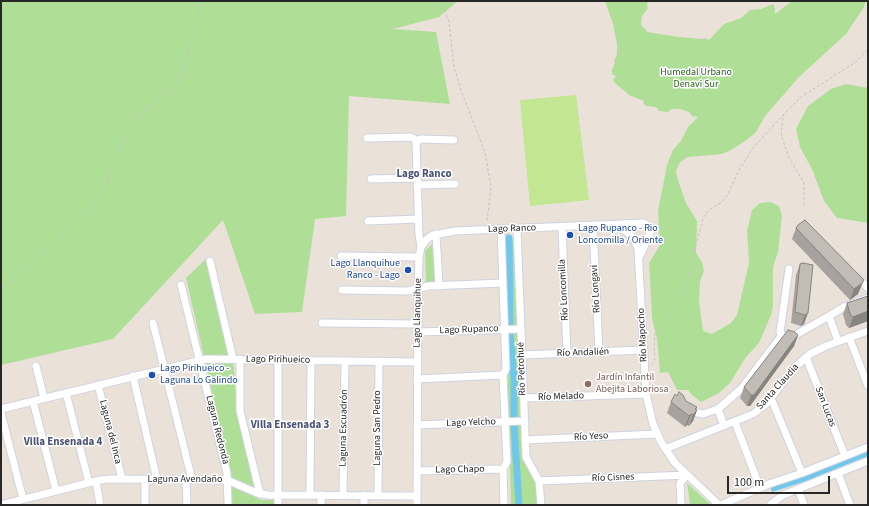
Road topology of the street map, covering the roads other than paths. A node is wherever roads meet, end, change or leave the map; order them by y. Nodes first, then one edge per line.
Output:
1 (367, 138) dead end
2 (416, 140) junction
3 (454, 140) dead end
4 (371, 179) dead end
5 (417, 182) junction
6 (455, 184) dead end
7 (418, 219) junction
8 (368, 221) dead end
9 (610, 225) junction
10 (593, 226) junction
11 (562, 227) junction
12 (517, 229) junction
13 (501, 230) junction
14 (436, 234) junction
15 (421, 247) junction
16 (341, 256) dead end
17 (419, 257) junction
18 (639, 258) junction
19 (210, 261) dead end
20 (789, 269) dead end
21 (852, 272) edge
22 (503, 283) junction
23 (181, 285) dead end
24 (439, 286) junction
25 (418, 288) junction
26 (868, 288) edge
27 (342, 290) dead end
28 (868, 298) edge
29 (829, 316) junction
30 (153, 323) dead end
31 (322, 323) dead end
32 (418, 324) junction
33 (505, 329) junction
34 (521, 329) junction
35 (868, 331) edge
36 (418, 332) junction
37 (782, 335) junction
38 (849, 337) junction
39 (838, 341) junction
40 (643, 350) junction
41 (599, 352) junction
42 (567, 354) junction
43 (522, 355) junction
44 (806, 357) junction
45 (236, 359) junction
46 (200, 360) junction
47 (278, 360) junction
48 (312, 360) junction
49 (345, 361) junction
50 (379, 361) junction
51 (417, 362) junction
52 (36, 366) dead end
53 (164, 368) junction
54 (503, 375) junction
55 (133, 376) junction
56 (417, 379) junction
57 (98, 385) junction
58 (868, 386) edge
59 (66, 393) junction
60 (646, 394) junction
61 (44, 398) junction
62 (524, 398) junction
63 (771, 398) junction
64 (33, 401) junction
65 (684, 408) edge
66 (1, 409) edge
67 (718, 409) junction
68 (1, 413) edge
69 (524, 421) junction
70 (506, 422) junction
71 (735, 422) junction
72 (417, 425) junction
73 (724, 426) junction
74 (657, 434) junction
75 (525, 440) junction
76 (868, 447) edge
77 (665, 449) junction
78 (845, 456) junction
79 (868, 461) edge
80 (503, 469) junction
81 (417, 471) junction
82 (802, 473) junction
83 (838, 473) junction
84 (687, 475) junction
85 (122, 480) junction
86 (145, 480) junction
87 (157, 480) junction
88 (189, 480) junction
89 (228, 480) junction
90 (539, 481) junction
91 (92, 482) junction
92 (760, 488) junction
93 (798, 489) junction
94 (56, 491) junction
95 (260, 494) junction
96 (276, 495) junction
97 (310, 495) junction
98 (321, 495) junction
99 (343, 495) junction
100 (364, 495) junction
101 (378, 495) junction
102 (417, 496) junction
103 (23, 500) junction
104 (11, 504) edge
105 (1, 505) edge
106 (100, 505) edge
107 (146, 505) edge
108 (187, 505) edge
109 (228, 505) edge
110 (278, 505) edge
111 (321, 505) edge
112 (364, 505) edge
113 (417, 505) edge
114 (504, 505) edge
115 (541, 505) edge
116 (681, 505) edge
117 (720, 505) edge
118 (770, 505) edge
119 (804, 505) edge
120 (850, 505) edge

1 - 2 street
2 - 3 street
2 - 5 street, Lago Llanquihue
4 - 5 street
5 - 6 street
5 - 7 street, Lago Llanquihue
7 - 8 street
7 - 15 street, Lago Llanquihue
9 - 10 street, Lago Ranco
9 - 18 street, Río Mapocho
9 - 18 street, Río Mapocho
10 - 11 street, Lago Ranco
10 - 41 street, Río Longaví
11 - 12 street, Lago Ranco
11 - 42 street, Río Loncomilla
12 - 13 street, Lago Ranco
12 - 34 street, Río Petrohué
13 - 14 street, Lago Ranco
13 - 22 street, Río Petrohué
14 - 15 street
14 - 24 street
15 - 17 street, Lago Llanquihue
16 - 17 street
17 - 25 street, Lago Llanquihue
18 - 40 street, Río Mapocho
19 - 45 street
20 - 37 street
21 - 26 street
22 - 24 street
22 - 33 street, Río Petrohué
23 - 46 street, Laguna Redonda
24 - 25 street
25 - 27 street
25 - 32 street, Lago Llanquihue
28 - 29 street
29 - 37 street
29 - 39 street
30 - 53 street
31 - 32 street
32 - 36 street, Lago Llanquihue
33 - 34 street, Lago Rupanco
33 - 36 street, Lago Rupanco
33 - 54 street, Río Petrohué
34 - 43 street, Río Petrohué
35 - 38 street, Santa Claudia
36 - 51 street, Lago Llanquihue
37 - 67 street
38 - 39 street, Santa Claudia
38 - 58 street
39 - 44 street, Santa Claudia
40 - 41 street, Río Andalién
40 - 60 street, Río Mapocho
41 - 42 street, Río Andalién
42 - 43 street, Río Andalién
43 - 62 street, Río Petrohué
44 - 63 street, Santa Claudia
44 - 78 street, San Lucas
45 - 46 street, Lago Pirihueico
45 - 47 street, Lago Pirihueico
45 - 95 street
46 - 53 street, Lago Pirihueico
46 - 89 street, Laguna Redonda
47 - 48 street, Lago Pirihueico
47 - 96 street
48 - 49 street, Lago Pirihueico
48 - 97 street
49 - 50 street, Lago Pirihueico
49 - 99 street, Laguna Escuadrón
50 - 51 street, Lago Pirihueico
50 - 101 street, Laguna San Pedro
51 - 56 street, Lago Llanquihue
52 - 61 street
53 - 55 street, Lago Pirihueico
53 - 88 street
54 - 56 street
54 - 70 street, Río Petrohué
55 - 57 street, Lago Pirihueico
55 - 87 street
56 - 72 street, Lago Llanquihue
57 - 59 street, Lago Pirihueico
57 - 85 street, Laguna del Inca
59 - 61 street, Lago Pirihueico
59 - 91 street
60 - 62 street, Río Melado
60 - 74 street, Río Mapocho
61 - 64 street, Lago Pirihueico
62 - 69 street, Río Petrohué
63 - 71 street, Santa Claudia
63 - 82 street
64 - 66 street, Lago Pirihueico
64 - 94 street
65 - 67 street
67 - 73 street
68 - 103 street
69 - 70 street, Lago Yelcho
69 - 75 street, Río Petrohué
70 - 72 street, Lago Yelcho
70 - 80 street, Río Petrohué
71 - 73 street, Santa Claudia
71 - 92 street
72 - 81 street, Lago Llanquihue
73 - 77 street, Santa Claudia
74 - 75 street, Río Yeso
74 - 77 street, Río Mapocho
75 - 90 street, Río Petrohué
76 - 78 street
77 - 84 street, Río Mapocho
78 - 82 street
79 - 83 street
80 - 81 street, Lago Chapo
80 - 114 street, Río Petrohué
81 - 102 street, Lago Llanquihue
82 - 92 street
83 - 93 street
83 - 120 street
84 - 90 street, Río Cisnes
84 - 116 street
84 - 117 street, Río Mapocho
85 - 86 street, Laguna Avendaño
85 - 91 street, Laguna Avendaño
86 - 87 street, Laguna Avendaño
86 - 107 street
87 - 88 street, Laguna Avendaño
88 - 89 street, Laguna Avendaño
88 - 108 street
89 - 95 street, Laguna Avendaño
89 - 109 street, Laguna Redonda
90 - 115 street, Río Petrohué
91 - 94 street, Laguna Avendaño
91 - 106 street
92 - 117 street
93 - 118 street
93 - 119 street
94 - 103 street, Laguna Avendaño
95 - 96 street, Laguna Avendaño
96 - 97 street, Laguna Avendaño
96 - 110 street
97 - 98 street, Laguna Avendaño
98 - 99 street, Laguna Avendaño
98 - 111 street
99 - 100 street, Laguna Avendaño
100 - 101 street, Laguna Avendaño
100 - 112 street
101 - 102 street, Laguna Avendaño
102 - 113 street, Lago Llanquihue
103 - 104 street, Laguna Avendaño
104 - 105 street, Laguna Avendaño

